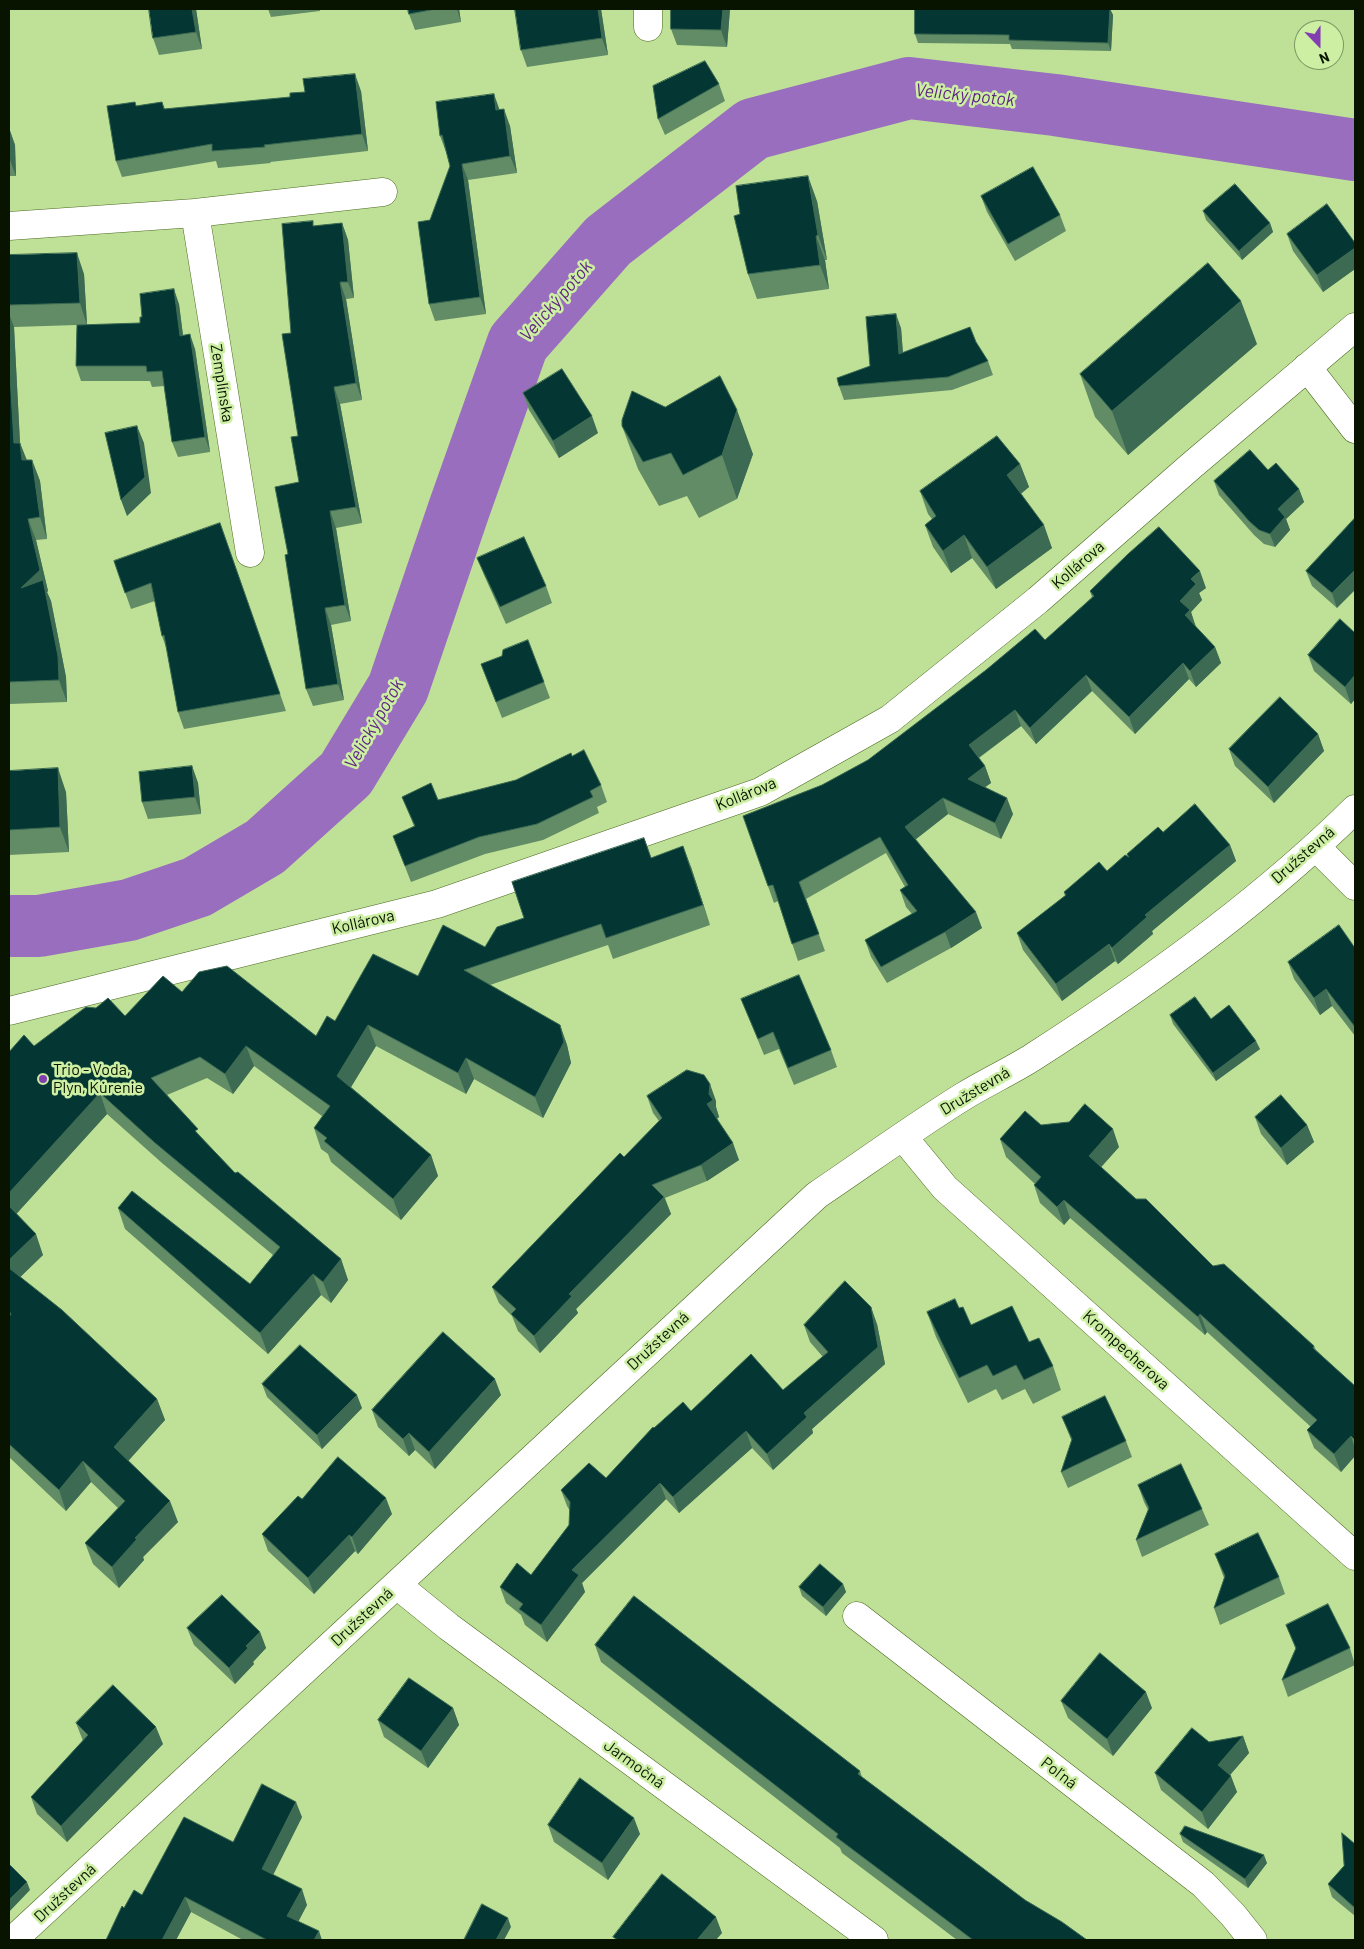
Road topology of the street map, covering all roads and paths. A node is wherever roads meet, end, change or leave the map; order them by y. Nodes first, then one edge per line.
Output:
1 (383, 192) dead end
2 (196, 213) junction
3 (9, 226) edge
4 (1355, 327) edge
5 (1307, 367) junction
6 (1355, 429) edge
7 (250, 553) dead end
8 (1355, 808) edge
9 (1316, 847) junction
10 (1355, 886) edge
11 (9, 1011) edge
12 (903, 1138) junction
13 (1355, 1556) edge
14 (397, 1585) junction
15 (857, 1616) dead end
16 (13, 1940) edge
17 (874, 1940) edge
18 (1253, 1940) edge

1 - 2 street
2 - 3 street
2 - 7 street, Zemplínska
4 - 5 street, Kollárova
5 - 6 street
5 - 11 street, Kollárova
8 - 9 street, Družstevná
9 - 10 street
9 - 12 street, Družstevná
12 - 13 street, Krompecherova
12 - 14 street, Družstevná
14 - 16 street, Družstevná
14 - 17 street, Jarmočná
15 - 18 street, Poľná

